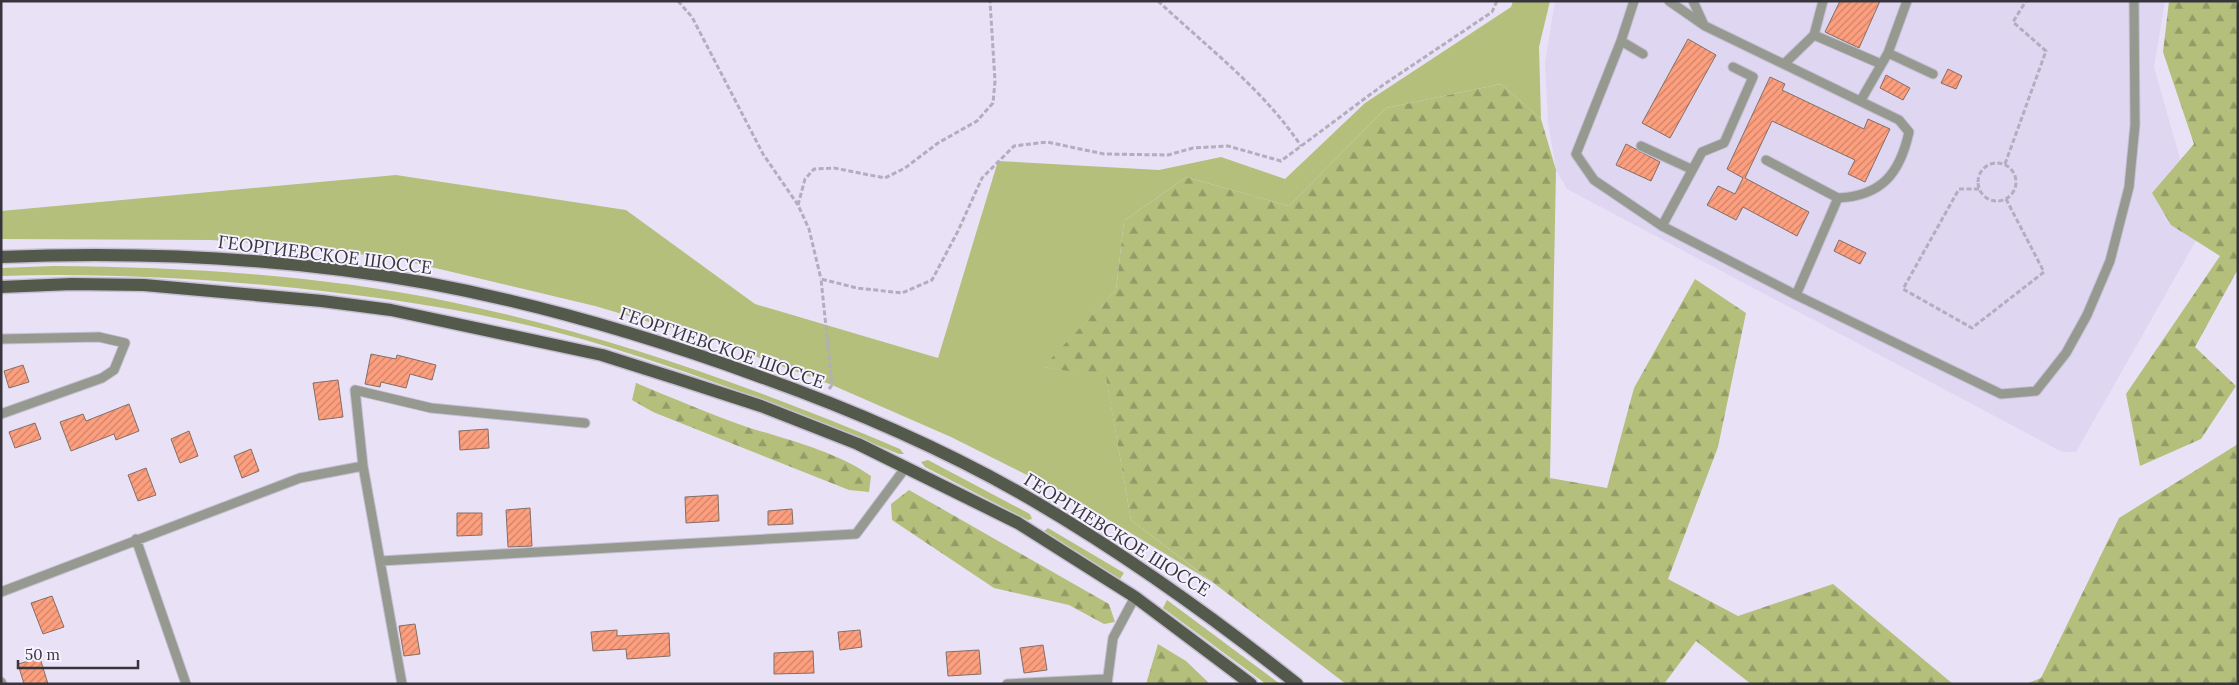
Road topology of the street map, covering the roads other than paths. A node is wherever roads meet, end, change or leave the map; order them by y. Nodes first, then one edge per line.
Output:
1 (1634, 1) edge
2 (1669, 1) edge
3 (1693, 1) edge
4 (1823, 1) edge
5 (1907, 1) edge
6 (2134, 1) edge
7 (1704, 26) junction
8 (1814, 35) junction
9 (1621, 41) junction
10 (1888, 53) junction
11 (1643, 54) dead end
12 (1784, 64) junction
13 (1881, 64) junction
14 (1732, 67) dead end
15 (1934, 74) dead end
16 (1861, 100) junction
17 (1641, 146) dead end
18 (1766, 160) dead end
19 (1691, 169) junction
20 (1838, 198) junction
21 (1662, 226) junction
22 (1, 257) edge
23 (1, 287) edge
24 (1796, 295) junction
25 (1, 339) edge
26 (1, 414) edge
27 (585, 423) dead end
28 (363, 466) junction
29 (906, 467) junction
30 (136, 539) junction
31 (380, 562) junction
32 (1, 592) edge
33 (1135, 597) junction
34 (1107, 681) edge
35 (186, 684) edge
36 (402, 684) edge
37 (1007, 684) edge
38 (1251, 684) edge
39 (1297, 684) edge

1 - 9 lane
2 - 7 lane
3 - 7 lane
4 - 8 lane
5 - 10 lane
6 - 24 lane
7 - 12 lane
8 - 12 lane
8 - 13 lane
9 - 11 lane
9 - 21 lane
10 - 13 lane
10 - 15 lane
12 - 16 lane
13 - 16 lane
14 - 19 lane
16 - 20 lane
17 - 19 lane
18 - 20 lane
19 - 21 lane
20 - 24 lane
21 - 24 lane
22 - 39 main road, ГЕОРГИЕВСКОЕ ШОССЕ
23 - 29 main road
25 - 26 lane
27 - 28 lane
28 - 30 lane
28 - 31 lane
29 - 31 lane
29 - 33 main road
30 - 32 lane
30 - 35 lane
31 - 36 lane
33 - 34 lane
33 - 38 main road
34 - 37 lane

